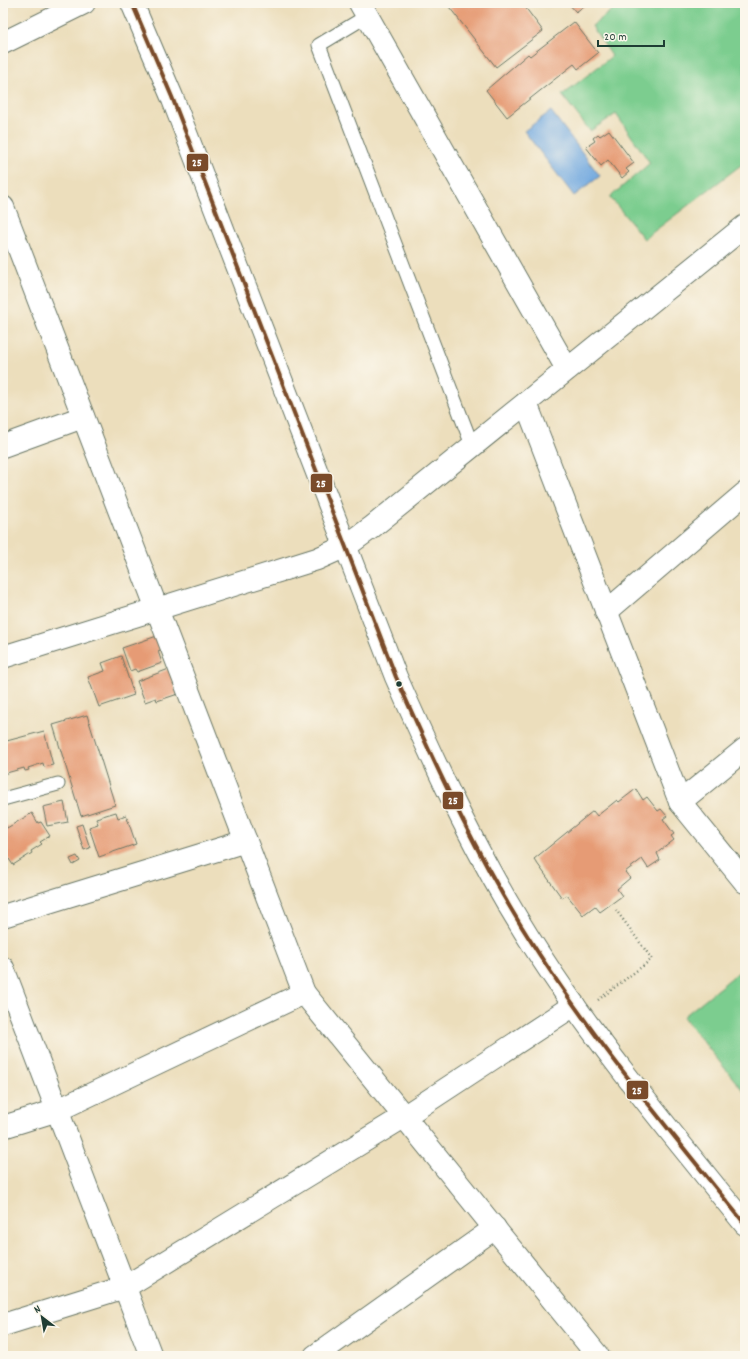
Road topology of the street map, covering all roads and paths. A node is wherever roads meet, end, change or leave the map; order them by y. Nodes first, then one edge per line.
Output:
1 (84, 3) edge
2 (132, 3) edge
3 (364, 9) edge
4 (3, 43) edge
5 (3, 208) edge
6 (745, 226) edge
7 (10, 250) edge
8 (567, 369) junction
9 (526, 403) junction
10 (83, 417) junction
11 (472, 445) junction
12 (3, 446) edge
13 (745, 493) edge
14 (346, 546) junction
15 (158, 609) junction
16 (606, 612) junction
17 (3, 657) edge
18 (745, 749) edge
19 (58, 784) dead end
20 (3, 799) edge
21 (680, 802) junction
22 (246, 841) junction
23 (745, 882) edge
24 (616, 910) dead end
25 (3, 916) edge
26 (3, 968) edge
27 (304, 992) junction
28 (597, 1001) dead end
29 (574, 1005) junction
30 (58, 1110) junction
31 (405, 1116) junction
32 (3, 1127) edge
33 (745, 1224) edge
34 (495, 1228) junction
35 (125, 1287) junction
36 (3, 1324) edge
37 (592, 1354) edge
38 (151, 1356) edge
39 (315, 1356) edge

1 - 4 street
2 - 14 street
3 - 8 street
3 - 11 lane
5 - 7 street
6 - 8 street
7 - 10 street
8 - 9 street
9 - 11 street
9 - 16 street
10 - 12 street
10 - 15 street
11 - 14 street
13 - 16 street
14 - 15 street
14 - 29 street
15 - 17 street
15 - 22 street
16 - 21 street
18 - 21 street
19 - 20 lane
21 - 23 street
22 - 25 street
22 - 27 street
24 - 28 path
26 - 30 street
27 - 30 street
27 - 31 street
29 - 31 street
29 - 33 street
30 - 32 street
30 - 35 street
31 - 34 street
31 - 35 street
34 - 37 street
34 - 39 street
35 - 36 street
35 - 38 street

